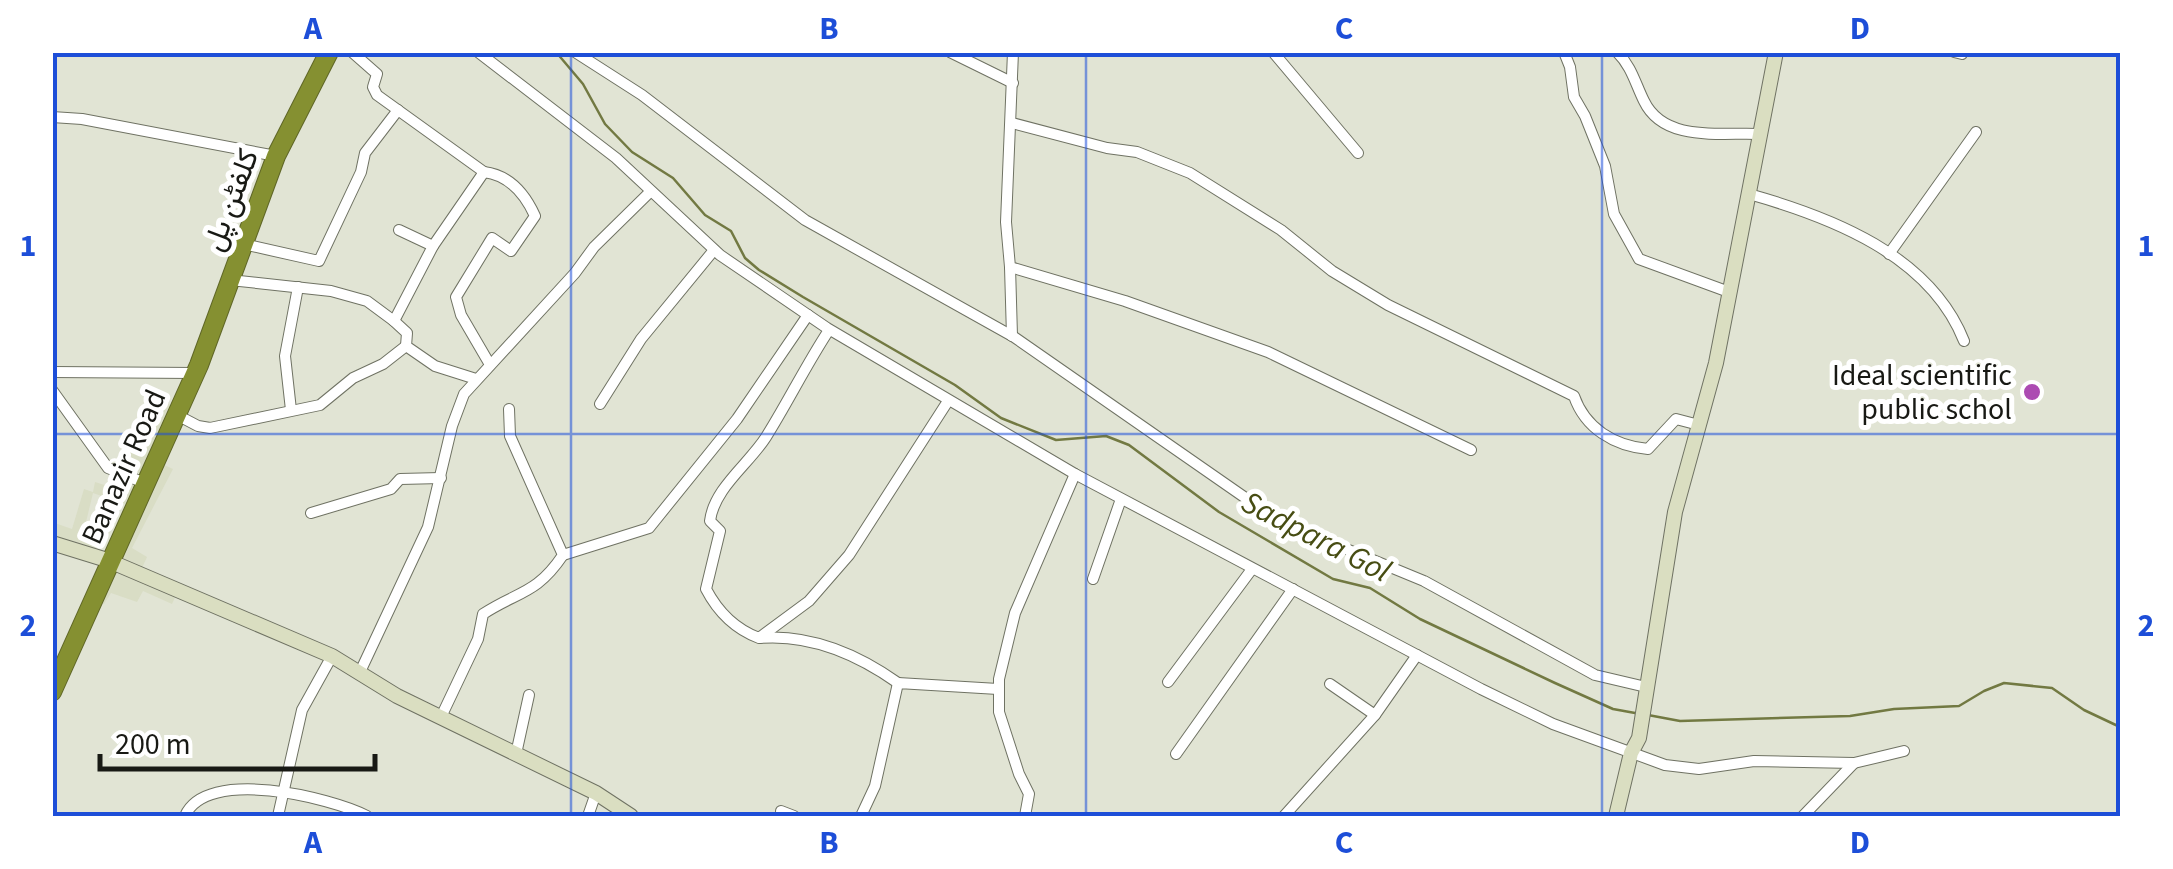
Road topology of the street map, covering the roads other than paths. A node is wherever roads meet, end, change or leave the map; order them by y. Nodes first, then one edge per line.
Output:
1 (329, 52) edge
2 (352, 52) edge
3 (478, 52) edge
4 (574, 52) edge
5 (950, 52) edge
6 (1013, 52) edge
7 (1273, 52) edge
8 (1564, 52) edge
9 (1617, 52) edge
10 (1776, 52) edge
11 (1012, 82) junction
12 (398, 110) junction
13 (52, 117) edge
14 (1012, 123) junction
15 (1976, 132) dead end
16 (1760, 134) junction
17 (1358, 153) dead end
18 (276, 156) junction
19 (484, 172) junction
20 (650, 192) junction
21 (1748, 194) junction
22 (399, 230) dead end
23 (243, 244) junction
24 (433, 246) junction
25 (714, 250) junction
26 (1889, 254) junction
27 (1010, 268) junction
28 (230, 280) junction
29 (298, 287) junction
30 (1729, 292) junction
31 (808, 315) junction
32 (394, 321) junction
33 (829, 330) junction
34 (1012, 336) junction
35 (1964, 340) dead end
36 (406, 346) junction
37 (490, 363) junction
38 (52, 372) edge
39 (195, 373) junction
40 (476, 379) junction
41 (52, 390) edge
42 (948, 401) junction
43 (600, 404) dead end
44 (509, 409) dead end
45 (291, 410) junction
46 (177, 414) junction
47 (1699, 425) junction
48 (1471, 450) dead end
49 (1075, 474) junction
50 (441, 478) junction
51 (147, 484) junction
52 (1122, 499) junction
53 (311, 513) dead end
54 (52, 543) edge
55 (563, 555) junction
56 (112, 562) junction
57 (1252, 568) junction
58 (1093, 579) dead end
59 (1293, 589) junction
60 (759, 638) junction
61 (1418, 655) junction
62 (332, 656) junction
63 (360, 672) junction
64 (1168, 682) dead end
65 (898, 683) junction
66 (1330, 684) dead end
67 (998, 689) junction
68 (1647, 690) junction
69 (52, 692) edge
70 (529, 695) dead end
71 (1374, 715) junction
72 (441, 717) junction
73 (1904, 751) dead end
74 (516, 754) junction
75 (1176, 754) dead end
76 (1632, 754) junction
77 (1854, 764) junction
78 (283, 790) junction
79 (596, 793) junction
80 (781, 810) dead end
81 (185, 816) edge
82 (278, 816) edge
83 (366, 816) edge
84 (588, 816) edge
85 (631, 816) edge
86 (794, 816) edge
87 (861, 816) edge
88 (1025, 816) edge
89 (1284, 816) edge
90 (1616, 816) edge
91 (1804, 816) edge

1 - 18 highway, کلفٹن پل
2 - 12 street
3 - 20 street
4 - 34 street
5 - 11 street
6 - 11 street
7 - 17 street
8 - 30 street
9 - 16 street
10 - 16 main road
11 - 14 street
12 - 19 street
12 - 23 street
13 - 18 street
14 - 27 street
14 - 47 street
15 - 26 street
16 - 21 main road
18 - 23 highway, کلفٹن پل
19 - 24 street
19 - 37 street
20 - 25 street
20 - 37 street
21 - 26 street
21 - 30 main road
22 - 24 street
23 - 28 highway, کلفٹن پل
24 - 32 street
25 - 31 street
25 - 43 street
26 - 35 street
27 - 34 street
27 - 48 street
28 - 29 street
28 - 39 highway, کلفٹن پل
29 - 32 street
29 - 45 street
30 - 47 main road
31 - 33 street
31 - 55 street
32 - 36 street
33 - 42 street
33 - 60 street
34 - 68 street
36 - 40 street
36 - 45 street
37 - 40 street
38 - 39 street
39 - 46 highway, Banazir Road
40 - 50 street
41 - 51 street
42 - 49 street
42 - 60 street
44 - 55 street
45 - 46 street
46 - 51 highway, Banazir Road
47 - 68 main road
49 - 52 street
49 - 67 street
50 - 53 street
50 - 63 street
51 - 56 highway, Banazir Road
52 - 57 street
52 - 58 street
54 - 56 main road
55 - 72 street
56 - 62 main road
56 - 69 highway, Banazir Road
57 - 59 street
57 - 64 street
59 - 61 street
59 - 75 street
60 - 65 street
61 - 71 street
61 - 76 street
62 - 63 main road
62 - 78 street
63 - 72 main road
65 - 67 street
65 - 87 street
66 - 71 street
67 - 88 street
68 - 76 main road
70 - 74 street
71 - 89 street
72 - 74 main road
73 - 77 street
74 - 79 main road
76 - 77 street
76 - 90 main road
77 - 91 street
78 - 81 street
78 - 82 street
78 - 83 street
79 - 84 street
79 - 85 main road
80 - 86 street

